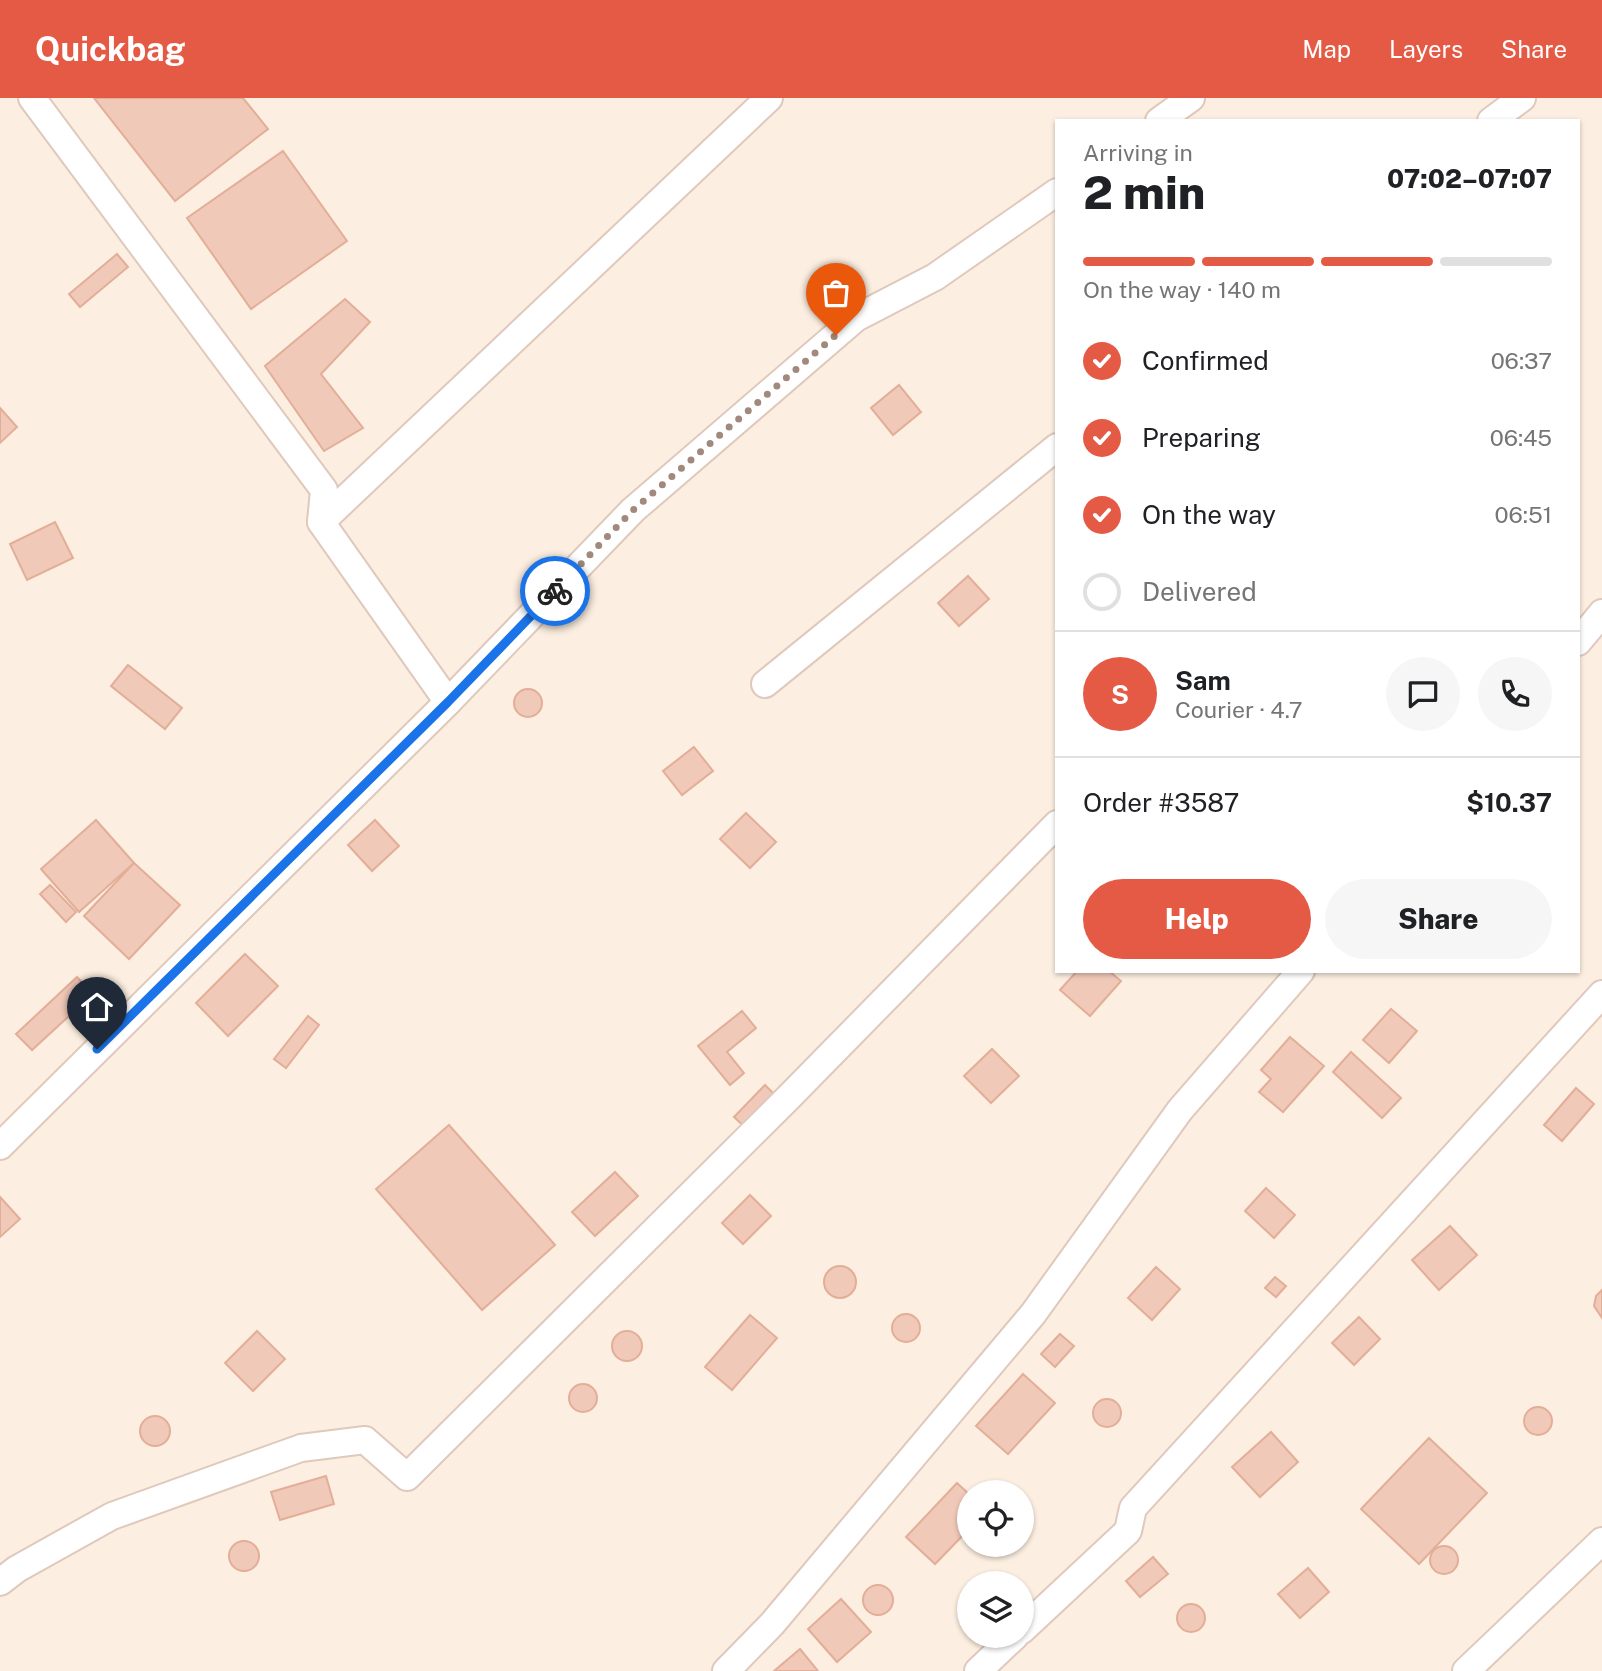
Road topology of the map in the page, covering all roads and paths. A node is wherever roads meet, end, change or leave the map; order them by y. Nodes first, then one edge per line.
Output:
1 (32, 98) edge
2 (769, 98) edge
3 (1191, 98) edge
4 (1522, 98) edge
5 (1162, 119) edge
6 (1494, 119) edge
7 (1055, 193) edge
8 (1055, 449) edge
9 (321, 522) junction
10 (1602, 612) edge
11 (1580, 640) edge
12 (765, 684) dead end
13 (448, 702) junction
14 (1055, 826) edge
15 (1299, 973) edge
16 (1602, 994) edge
17 (0, 1146) edge
18 (1602, 1541) edge
19 (0, 1582) edge
20 (1034, 1619) edge
21 (1002, 1648) edge
22 (726, 1671) edge
23 (978, 1671) edge
24 (1466, 1671) edge

1 - 9 street
2 - 9 street
3 - 5 street
4 - 6 street
7 - 13 street
8 - 12 street
9 - 13 street
10 - 11 street
13 - 17 street
14 - 19 street
15 - 22 street
16 - 20 street
18 - 24 street
21 - 23 street

